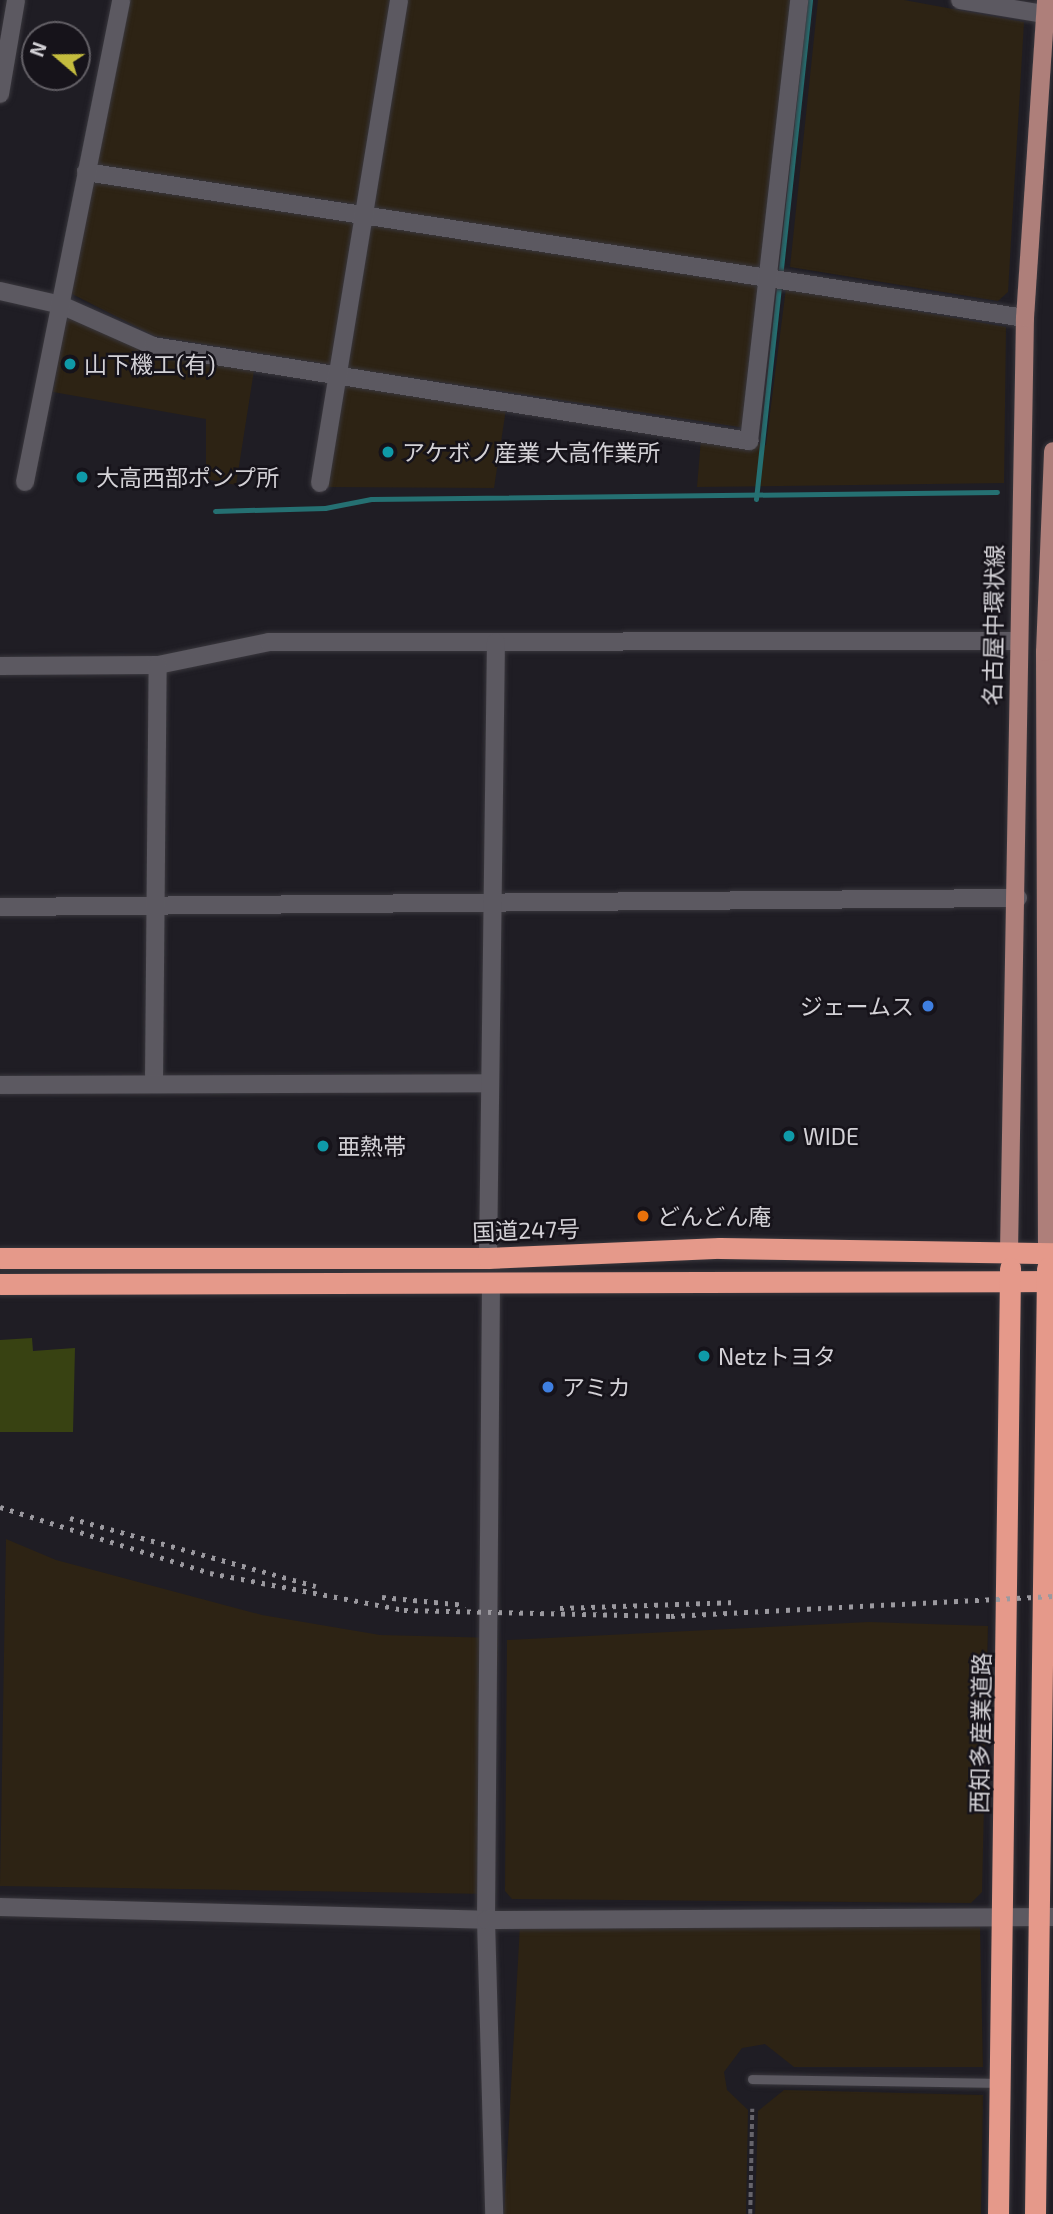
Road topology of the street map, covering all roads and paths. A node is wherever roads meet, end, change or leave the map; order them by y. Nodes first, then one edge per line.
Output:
1 (16, 0) edge
2 (121, 0) edge
3 (399, 0) edge
4 (799, 0) edge
5 (960, 0) edge
6 (1046, 7) edge
7 (0, 94) edge
8 (86, 172) junction
9 (366, 217) junction
10 (775, 281) junction
11 (0, 291) edge
12 (61, 305) junction
13 (1025, 318) junction
14 (339, 375) junction
15 (1053, 451) edge
16 (25, 482) dead end
17 (320, 483) dead end
18 (1016, 641) junction
19 (496, 642) junction
20 (1049, 652) edge
21 (158, 664) junction
22 (0, 666) edge
23 (1018, 898) junction
24 (1050, 898) edge
25 (492, 906) junction
26 (156, 907) junction
27 (0, 908) edge
28 (154, 1082) junction
29 (490, 1083) junction
30 (0, 1085) edge
31 (1009, 1252) junction
32 (1050, 1253) edge
33 (0, 1258) edge
34 (488, 1258) junction
35 (1010, 1280) junction
36 (1050, 1281) edge
37 (491, 1283) junction
38 (0, 1284) edge
39 (1048, 1619) edge
40 (0, 1907) edge
41 (1004, 1913) junction
42 (1046, 1917) edge
43 (486, 1920) junction
44 (752, 2080) dead end
45 (1001, 2083) junction
46 (752, 2109) dead end
47 (494, 2214) edge
48 (750, 2214) edge
49 (998, 2214) edge
50 (1035, 2214) edge

1 - 7 street
2 - 8 street
3 - 9 street
4 - 10 street
5 - 6 street
6 - 13 main road, 名古屋中環状線
8 - 9 street
8 - 12 street
9 - 10 street
9 - 14 street
10 - 13 street
10 - 14 street
11 - 12 street
12 - 14 street
12 - 16 street
13 - 18 main road, 名古屋中環状線
14 - 17 street
15 - 20 main road
18 - 19 street
18 - 23 main road, 名古屋中環状線
19 - 21 street
19 - 25 street
20 - 24 main road
21 - 22 street
21 - 26 street
23 - 25 street
23 - 31 main road, 名古屋中環状線
24 - 32 main road
25 - 26 street
25 - 29 street
26 - 27 street
26 - 28 street
28 - 29 street
28 - 30 street
29 - 34 street
31 - 32 highway, 国道247号
31 - 34 highway, 国道247号
31 - 35 highway, 西知多産業道路
32 - 36 highway
33 - 34 highway, 国道247号
35 - 36 highway
35 - 37 highway
35 - 41 highway, 西知多産業道路
36 - 39 highway
37 - 38 highway
37 - 43 street
39 - 42 highway
40 - 43 street
41 - 42 street
41 - 43 street
41 - 45 highway, 西知多産業道路
42 - 50 highway
43 - 47 street
44 - 45 lane
45 - 49 highway, 西知多産業道路
46 - 48 path

